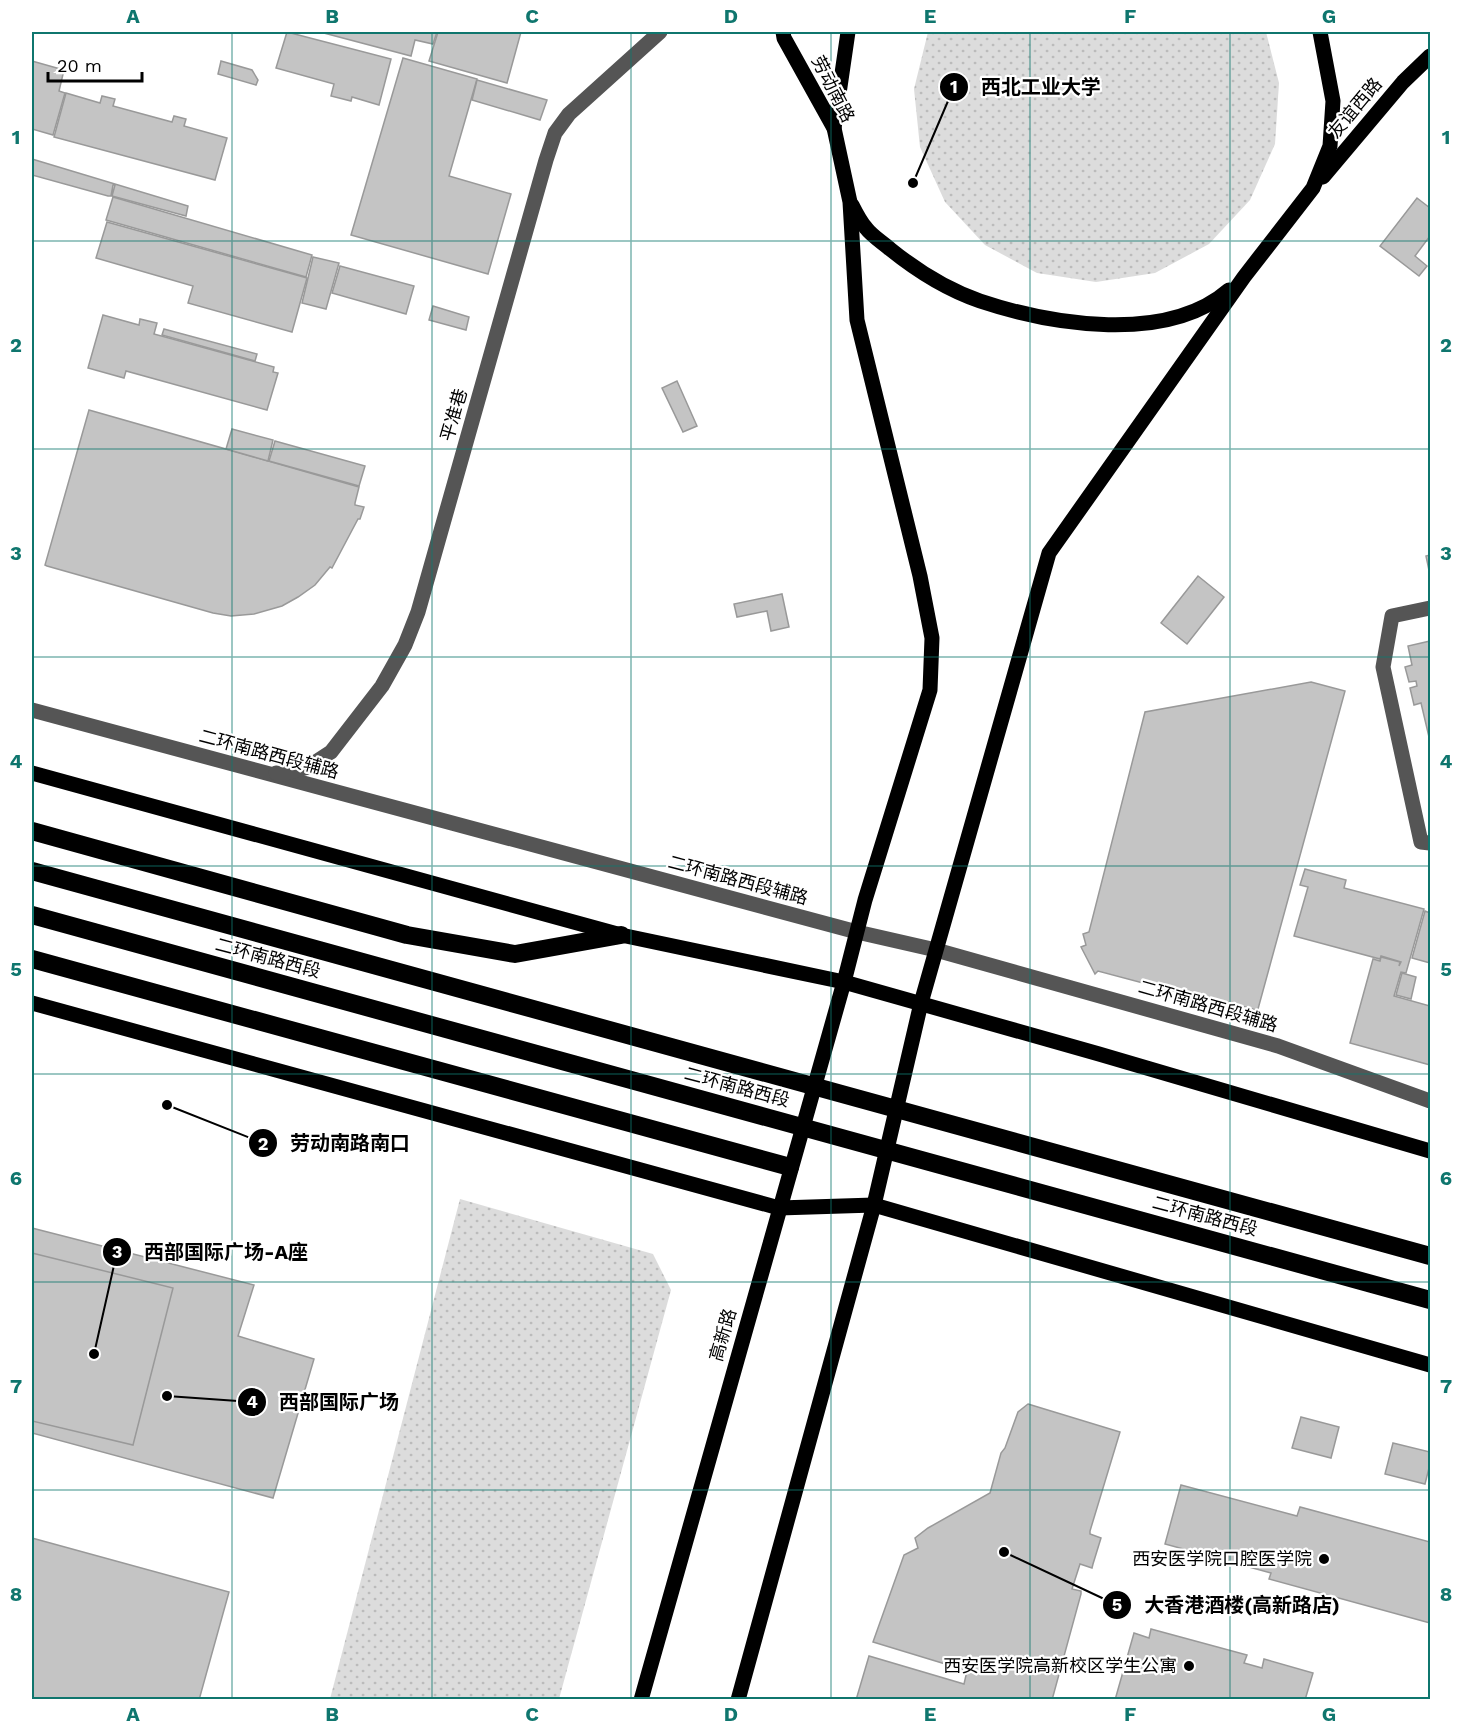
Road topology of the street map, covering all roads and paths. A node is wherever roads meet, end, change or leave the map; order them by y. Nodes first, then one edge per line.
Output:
1 (660, 32) edge
2 (783, 32) edge
3 (848, 32) edge
4 (1320, 32) edge
5 (1431, 56) edge
6 (1431, 65) edge
7 (1403, 82) junction
8 (834, 128) junction
9 (1313, 188) junction
10 (850, 202) junction
11 (1244, 277) junction
12 (1431, 608) edge
13 (32, 710) edge
14 (256, 771) junction
15 (32, 773) edge
16 (32, 831) edge
17 (1431, 843) edge
18 (32, 871) edge
19 (32, 915) edge
20 (857, 933) junction
21 (621, 934) junction
22 (936, 950) junction
23 (32, 959) edge
24 (844, 982) junction
25 (921, 1003) junction
26 (32, 1004) edge
27 (1431, 1101) edge
28 (1431, 1151) edge
29 (790, 1167) junction
30 (874, 1205) junction
31 (779, 1208) junction
32 (1431, 1256) edge
33 (1431, 1300) edge
34 (1431, 1365) edge
35 (641, 1700) edge
36 (738, 1700) edge

1 - 14 street, 平准巷
2 - 8 main road, 劳动南路
3 - 8 main road
4 - 9 main road
5 - 7 main road, 友谊西路
6 - 7 street
7 - 9 main road, 友谊西路
8 - 10 main road, 劳动南路
9 - 11 main road
10 - 11 main road
10 - 20 main road, 高新路
11 - 22 main road
12 - 17 street
13 - 14 street, 二环南路西段辅路
14 - 20 street, 二环南路西段辅路
15 - 21 main road
16 - 21 highway
18 - 32 highway, 二环南路西段
19 - 33 highway, 二环南路西段
20 - 22 street, 二环南路西段辅路
20 - 24 main road, 高新路
21 - 24 main road
22 - 25 main road
22 - 27 street, 二环南路西段辅路
23 - 29 highway
24 - 25 main road
24 - 29 main road, 高新路
25 - 28 main road
25 - 30 main road
26 - 31 main road
29 - 31 main road, 高新路
30 - 31 main road
30 - 34 main road
30 - 36 main road
31 - 35 main road, 高新路

